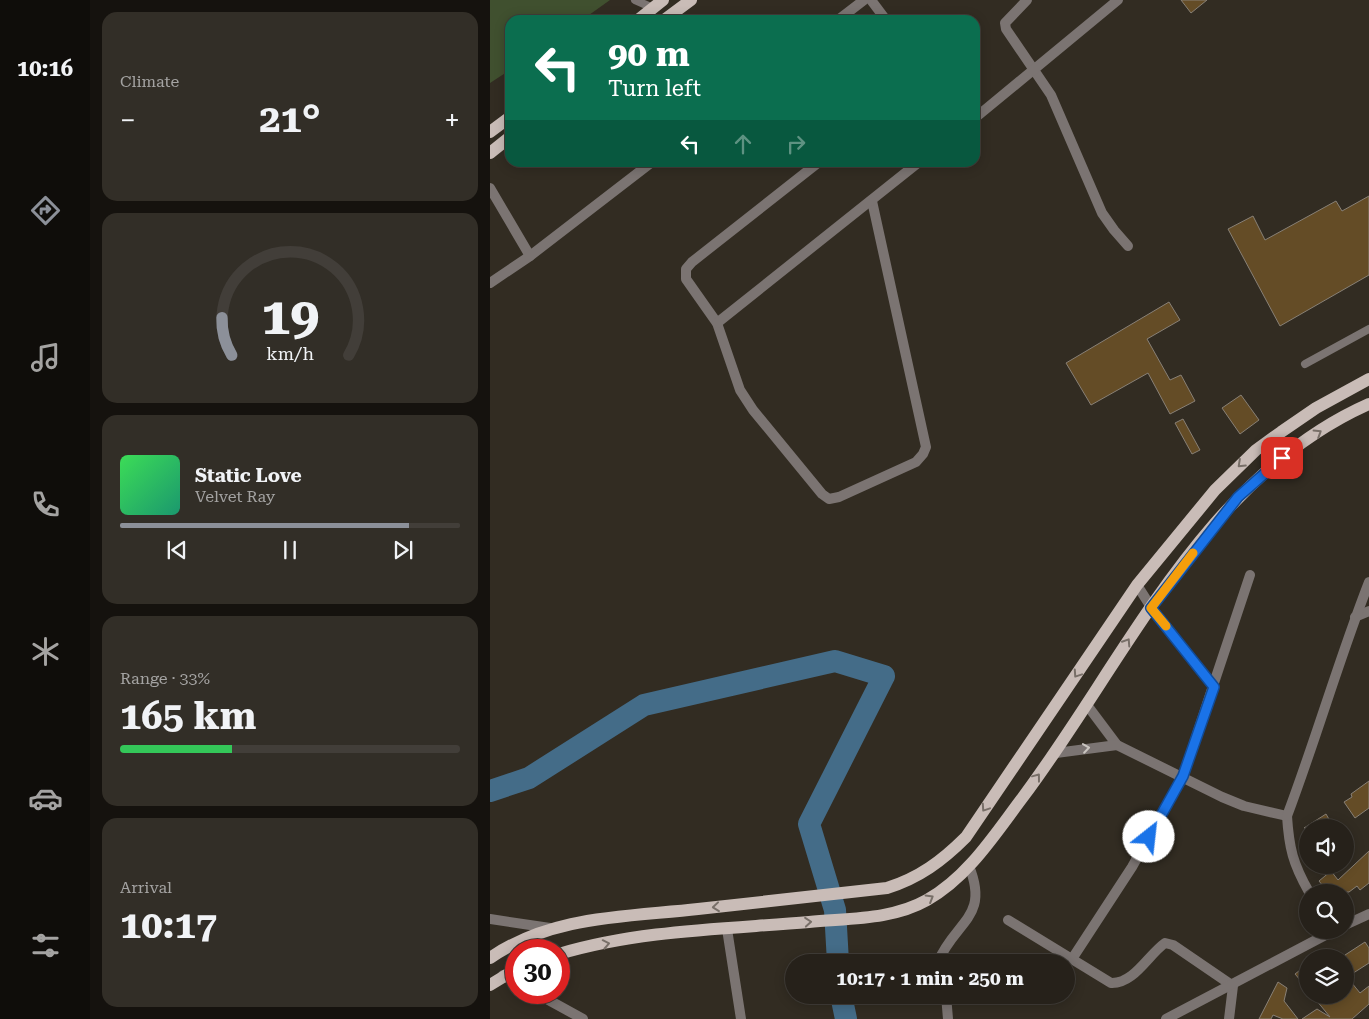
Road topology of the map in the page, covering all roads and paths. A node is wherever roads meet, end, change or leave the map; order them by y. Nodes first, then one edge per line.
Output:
1 (635, 0) edge
2 (691, 0) edge
3 (864, 0) edge
4 (872, 0) edge
5 (1027, 0) edge
6 (1118, 0) edge
7 (658, 4) edge
8 (644, 15) edge
9 (671, 15) edge
10 (844, 15) edge
11 (882, 15) edge
12 (1035, 69) junction
13 (980, 114) edge
14 (505, 121) edge
15 (490, 132) edge
16 (505, 141) edge
17 (490, 152) edge
18 (646, 167) edge
19 (813, 167) edge
20 (914, 167) edge
21 (490, 188) edge
22 (872, 201) junction
23 (1128, 246) dead end
24 (530, 256) junction
25 (490, 282) edge
26 (717, 323) junction
27 (1369, 330) edge
28 (1304, 364) dead end
29 (1369, 379) edge
30 (1369, 404) edge
31 (1250, 576) dead end
32 (1369, 582) edge
33 (1137, 586) junction
34 (1151, 608) junction
35 (1369, 611) edge
36 (1356, 616) junction
37 (1214, 687) junction
38 (1087, 705) junction
39 (1117, 745) junction
40 (1056, 753) junction
41 (1183, 776) junction
42 (1287, 816) junction
43 (969, 866) junction
44 (1304, 884) edge
45 (1369, 914) edge
46 (490, 920) edge
47 (1008, 920) dead end
48 (1354, 922) edge
49 (550, 928) junction
50 (727, 929) junction
51 (533, 939) edge
52 (1319, 939) edge
53 (505, 952) edge
54 (570, 952) edge
55 (943, 954) edge
56 (1064, 954) edge
57 (1075, 954) edge
58 (490, 958) edge
59 (1075, 961) edge
60 (505, 974) edge
61 (502, 976) junction
62 (505, 978) edge
63 (490, 985) edge
64 (1233, 986) junction
65 (556, 1004) edge
66 (947, 1004) edge
67 (583, 1019) edge
68 (741, 1019) edge
69 (948, 1019) edge
70 (1166, 1019) edge
71 (1229, 1019) edge

1 - 7 lane
2 - 9 main road
3 - 10 street
4 - 11 street
5 - 12 street
6 - 12 street
7 - 8 main road
12 - 13 street
12 - 23 street
14 - 15 main road
16 - 17 main road
18 - 24 street
19 - 26 street
20 - 22 street
21 - 24 street
22 - 26 street
22 - 26 street
24 - 25 street
27 - 28 lane
29 -> 33 main road
34 -> 30 main road
31 - 37 street
32 - 36 street
33 - 34 street
33 -> 49 main road
34 - 37 street
38 -> 34 main road
35 - 36 street
36 - 42 street
37 - 41 street
38 - 39 street
38 - 40 main road
40 -> 39 street
39 - 41 street
43 -> 40 main road
41 - 42 street
41 - 57 street
42 - 44 street
50 -> 43 main road
43 - 55 street
45 - 48 street
46 - 49 street
47 - 56 street
49 - 51 main road
54 -> 50 main road
50 - 68 street
52 - 64 street
53 - 58 main road
59 - 64 street
60 - 61 main road
61 - 62 street
61 - 63 main road
64 - 70 street
64 - 71 street
65 - 67 street
66 - 69 street

